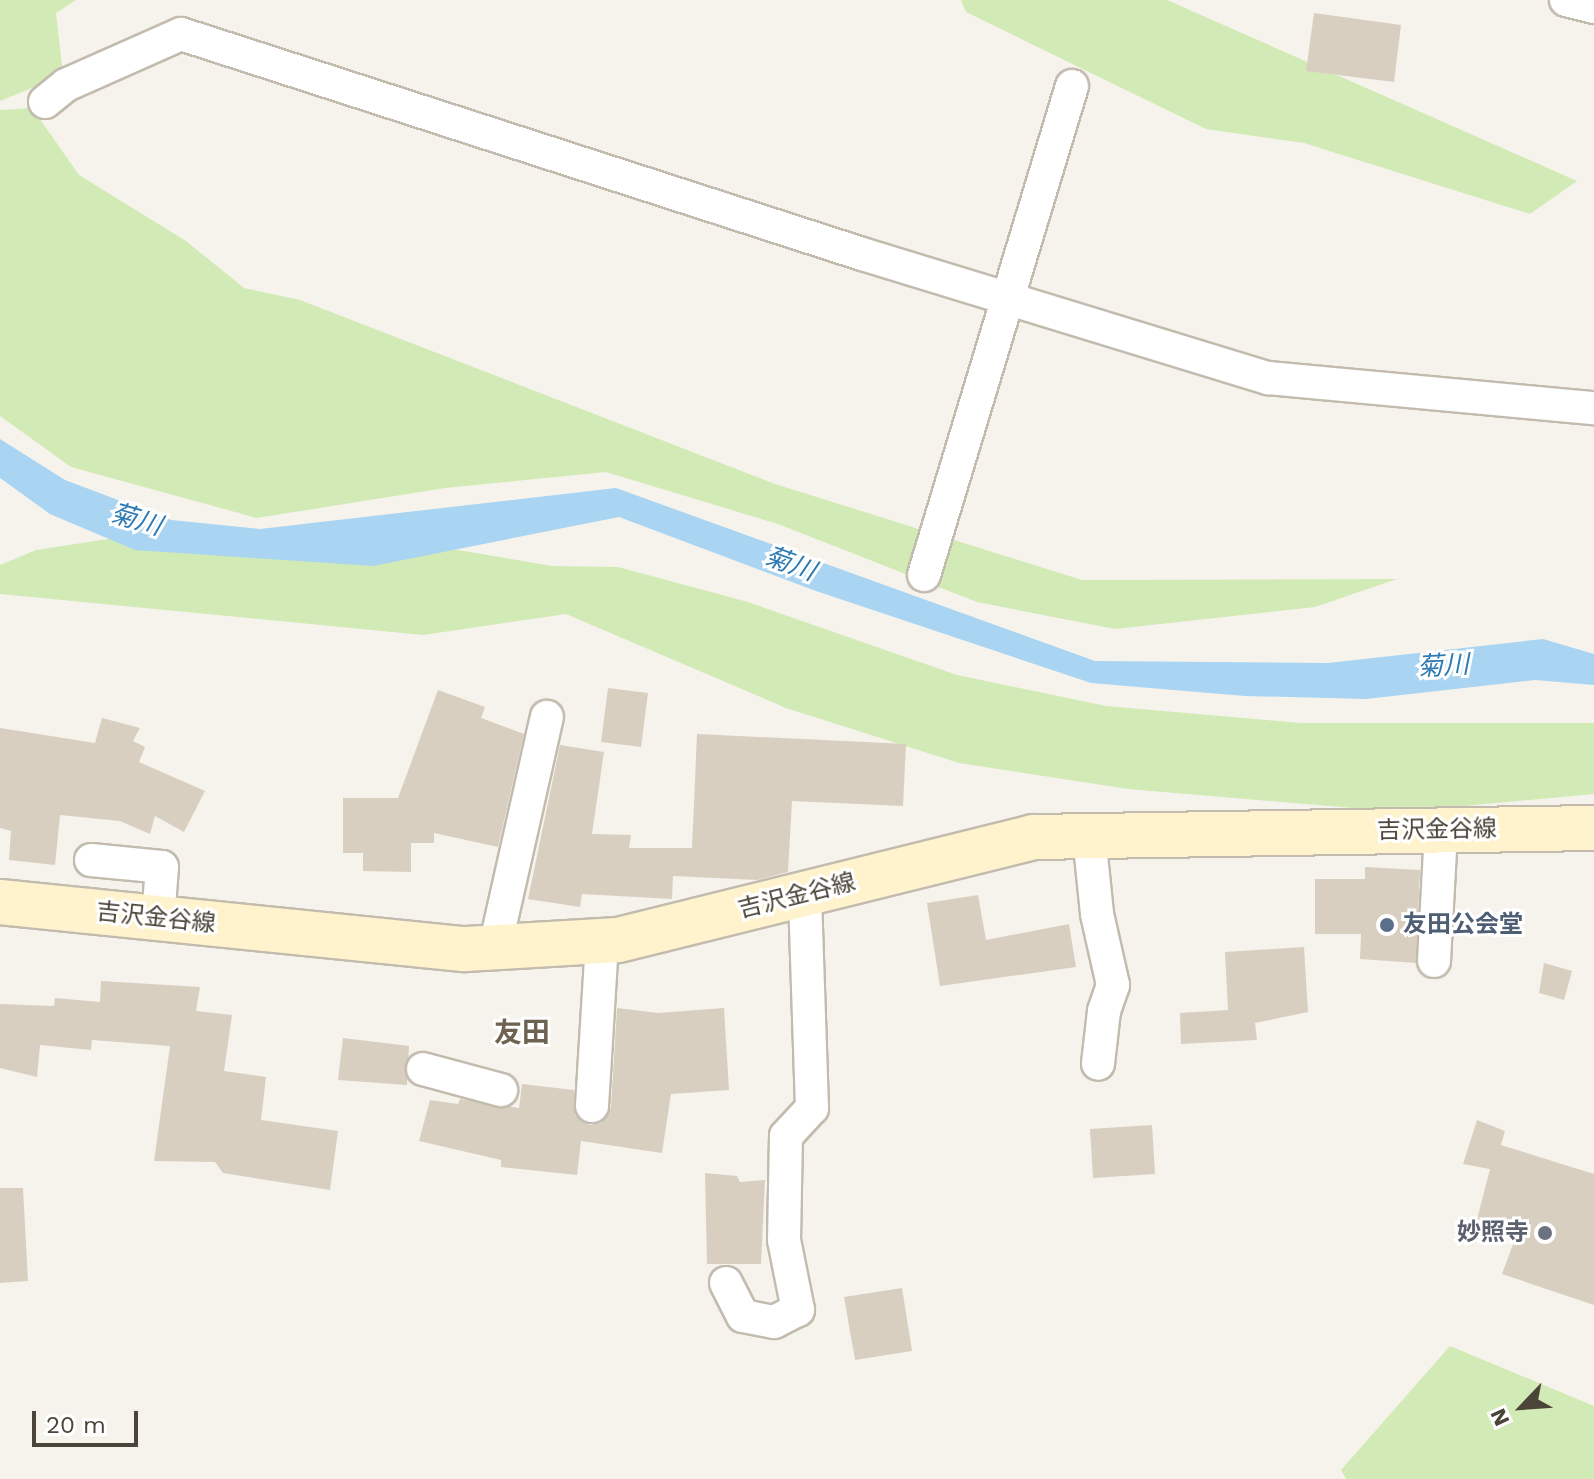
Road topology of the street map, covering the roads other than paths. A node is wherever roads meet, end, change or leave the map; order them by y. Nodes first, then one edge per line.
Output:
1 (1566, 0) edge
2 (1594, 7) edge
3 (1072, 86) dead end
4 (45, 102) dead end
5 (1007, 296) junction
6 (1594, 408) edge
7 (924, 575) dead end
8 (547, 717) dead end
9 (1594, 828) edge
10 (1441, 830) junction
11 (1089, 836) junction
12 (91, 860) dead end
13 (805, 894) junction
14 (0, 902) edge
15 (158, 919) junction
16 (602, 941) junction
17 (495, 947) junction
18 (1434, 961) dead end
19 (1098, 1064) dead end
20 (423, 1069) dead end
21 (501, 1090) dead end
22 (592, 1106) dead end
23 (726, 1283) dead end

1 - 2 street
3 - 5 street
4 - 5 street
5 - 6 street
5 - 7 street
8 - 17 street
9 - 10 main road, 吉沢金谷線
10 - 11 main road, 吉沢金谷線
10 - 18 street
11 - 13 main road, 吉沢金谷線
11 - 19 street
12 - 15 street
13 - 16 main road, 吉沢金谷線
13 - 23 street
14 - 15 main road, 吉沢金谷線
15 - 17 main road, 吉沢金谷線
16 - 17 main road, 吉沢金谷線
16 - 22 street
20 - 21 street

